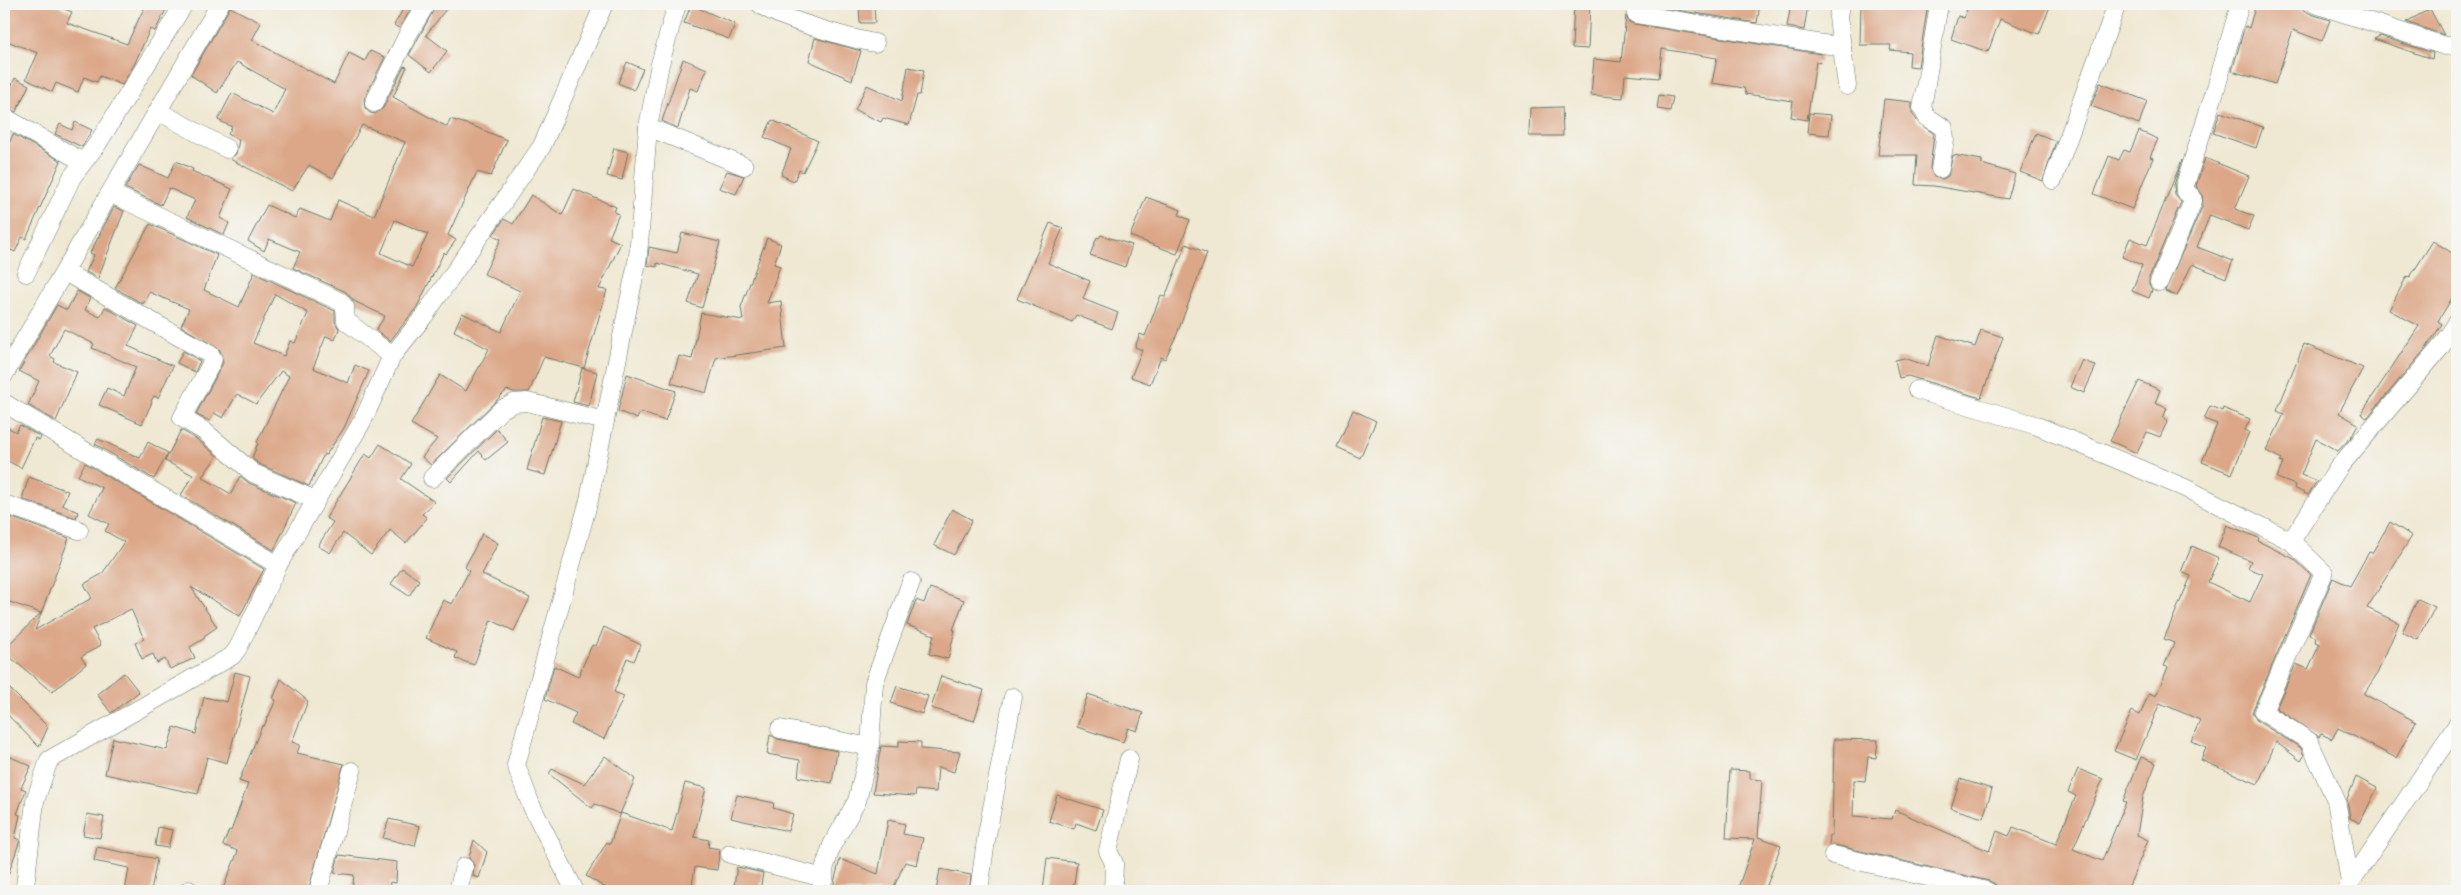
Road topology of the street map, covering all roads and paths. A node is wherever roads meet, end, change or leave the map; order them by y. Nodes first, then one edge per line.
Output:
1 (184, 4) edge
2 (220, 4) edge
3 (426, 4) edge
4 (604, 4) edge
5 (677, 4) edge
6 (760, 4) edge
7 (1840, 4) edge
8 (1939, 4) edge
9 (2117, 4) edge
10 (2240, 4) edge
11 (2315, 4) edge
12 (1636, 14) dead end
13 (875, 43) dead end
14 (2457, 45) edge
15 (1842, 47) junction
16 (1847, 86) dead end
17 (374, 103) dead end
18 (158, 111) junction
19 (4, 117) edge
20 (648, 126) junction
21 (227, 149) dead end
22 (83, 162) junction
23 (744, 166) dead end
24 (1940, 170) dead end
25 (2053, 180) dead end
26 (110, 192) junction
27 (65, 272) junction
28 (26, 273) dead end
29 (2159, 282) dead end
30 (2457, 323) edge
31 (392, 356) junction
32 (4, 375) edge
33 (1917, 390) dead end
34 (4, 403) edge
35 (605, 420) junction
36 (432, 478) dead end
37 (315, 500) junction
38 (4, 504) edge
39 (79, 530) dead end
40 (2291, 541) junction
41 (278, 565) junction
42 (911, 582) dead end
43 (1013, 697) dead end
44 (2457, 726) edge
45 (780, 729) dead end
46 (870, 747) junction
47 (1128, 759) dead end
48 (352, 771) dead end
49 (730, 854) dead end
50 (1834, 855) dead end
51 (464, 868) dead end
52 (823, 885) edge
53 (25, 886) dead end
54 (2348, 886) edge
55 (318, 891) edge
56 (458, 891) edge
57 (574, 891) edge
58 (979, 891) edge
59 (1113, 891) edge
60 (1987, 891) edge

1 - 22 street
2 - 18 street
3 - 17 street
4 - 31 street
5 - 20 street
6 - 13 street
7 - 15 street
8 - 24 street
9 - 25 street
10 - 29 street
11 - 14 street
12 - 15 street
15 - 16 street
18 - 21 street
18 - 26 street
19 - 22 street
20 - 23 street
20 - 35 street
22 - 28 street
26 - 27 street
26 - 31 street
27 - 32 street
27 - 37 street
30 - 40 street
31 - 37 street
33 - 40 street
34 - 41 street
35 - 36 street
35 - 57 street
37 - 41 street
38 - 39 street
40 - 54 street
41 - 53 street
42 - 46 street
43 - 58 street
44 - 54 street
45 - 46 street
46 - 52 street
47 - 59 street
48 - 55 street
49 - 52 street
50 - 60 street
51 - 56 street

